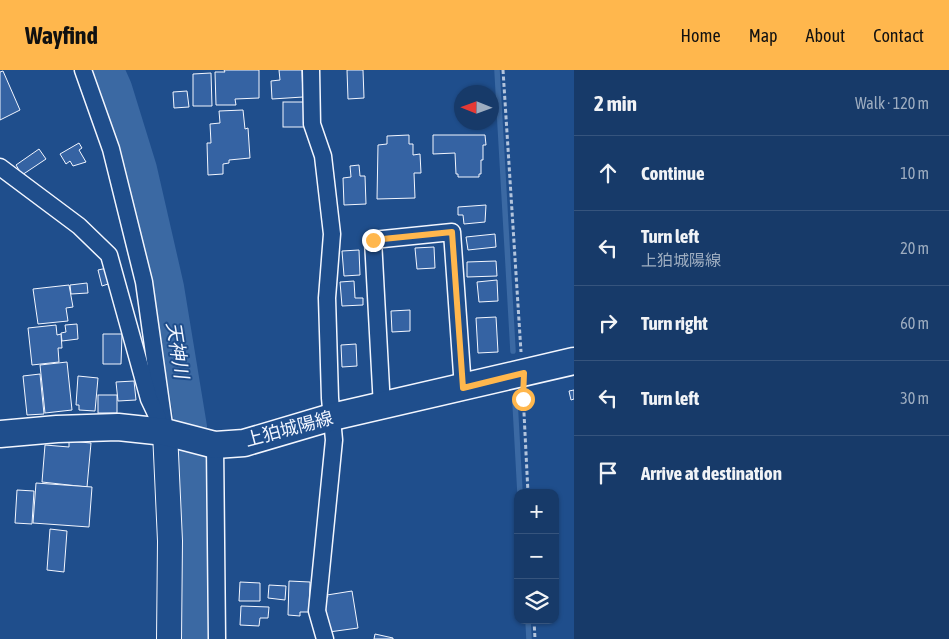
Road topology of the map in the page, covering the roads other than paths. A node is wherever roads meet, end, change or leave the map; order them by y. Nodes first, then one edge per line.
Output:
1 (82, 70) edge
2 (311, 70) edge
3 (0, 168) edge
4 (574, 361) edge
5 (463, 388) junction
6 (382, 407) junction
7 (332, 417) junction
8 (171, 433) junction
9 (0, 434) edge
10 (211, 445) junction
11 (169, 639) edge
12 (218, 639) edge
13 (325, 639) edge

1 - 8 street
2 - 7 street
3 - 8 street
4 - 5 main road, 上狛城陽線
5 - 6 main road, 上狛城陽線
5 - 6 street
6 - 7 main road, 上狛城陽線
7 - 10 main road, 上狛城陽線
7 - 13 street
8 - 9 main road, 上狛城陽線
8 - 10 main road, 上狛城陽線
8 - 11 street
10 - 12 street

